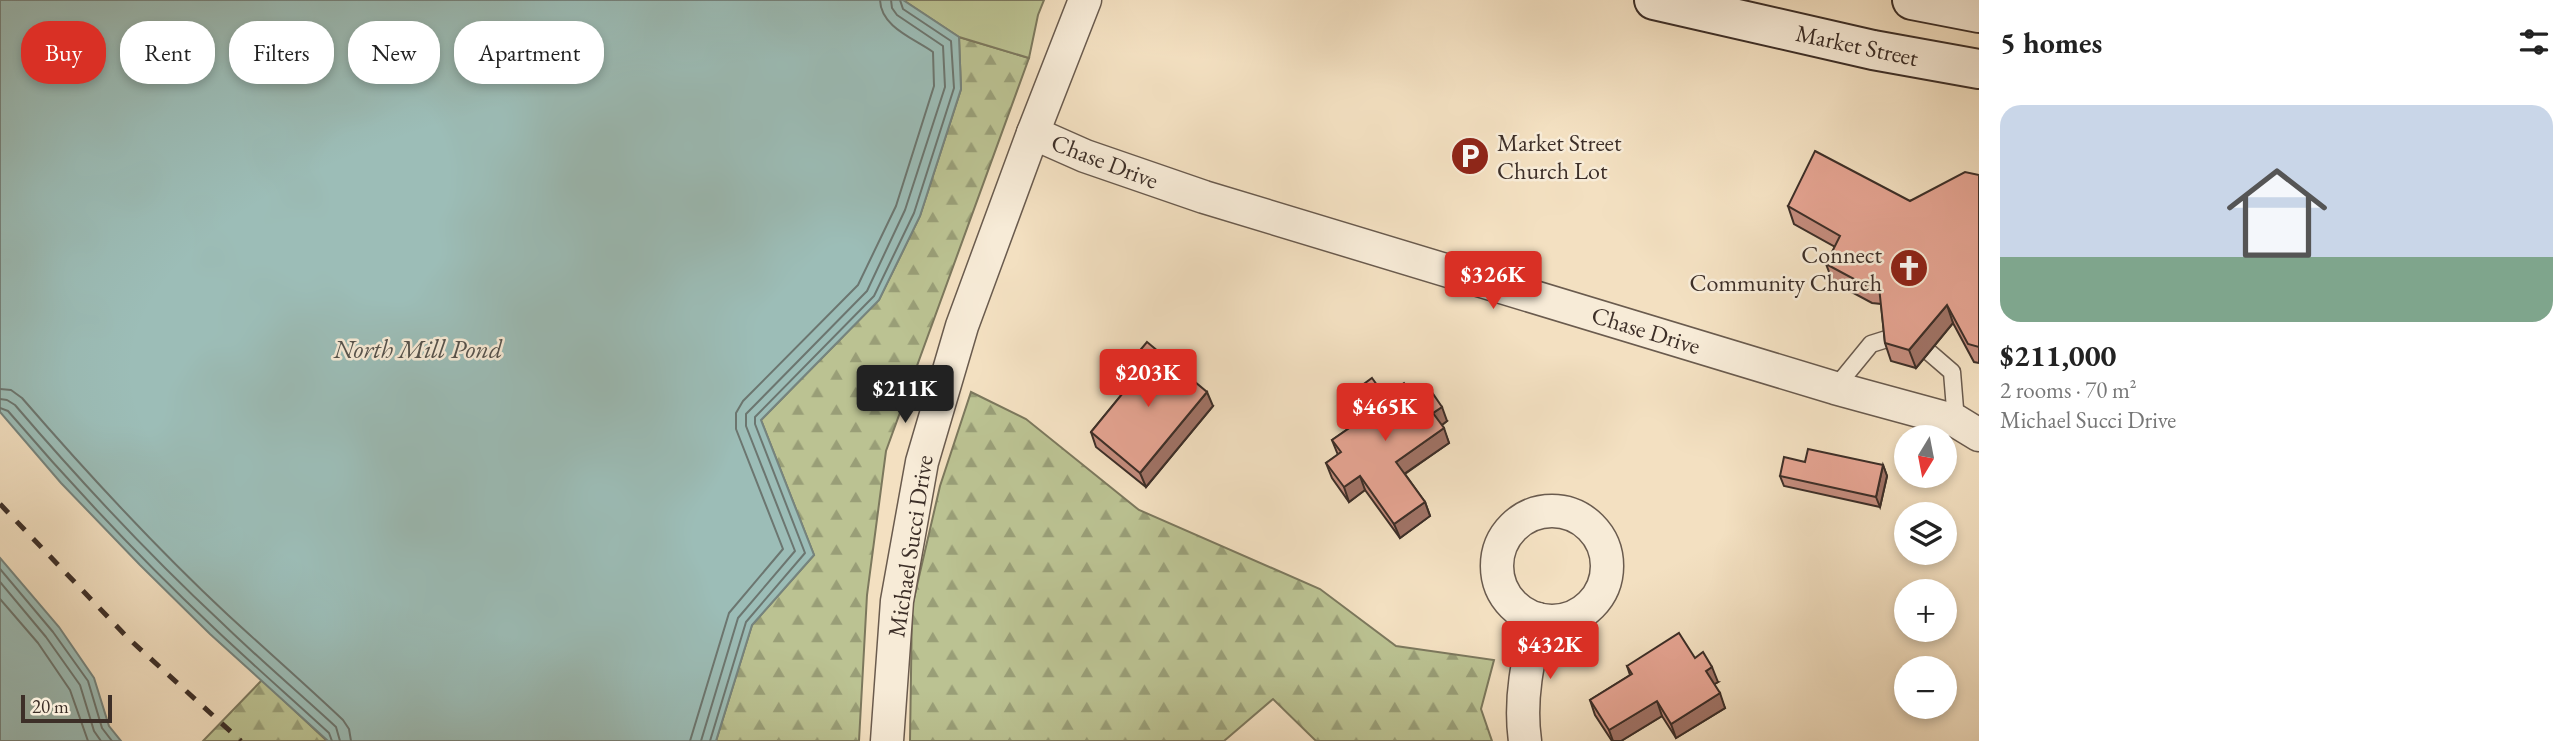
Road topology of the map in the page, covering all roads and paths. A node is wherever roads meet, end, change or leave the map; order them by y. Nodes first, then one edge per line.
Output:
1 (1085, 0) edge
2 (1654, 0) edge
3 (1912, 0) edge
4 (1979, 13) edge
5 (1979, 69) edge
6 (1033, 133) junction
7 (1889, 338) edge
8 (1930, 353) edge
9 (1835, 388) junction
10 (1968, 428) edge
11 (1538, 619) dead end
12 (887, 741) edge
13 (1525, 741) edge

1 - 6 street, Michael Succi Drive
2 - 5 main road, Market Street
3 - 4 main road
6 - 9 street, Chase Drive
6 - 12 street, Michael Succi Drive
7 - 9 lane
8 - 10 lane
9 - 10 street, Chase Drive
11 - 13 street

